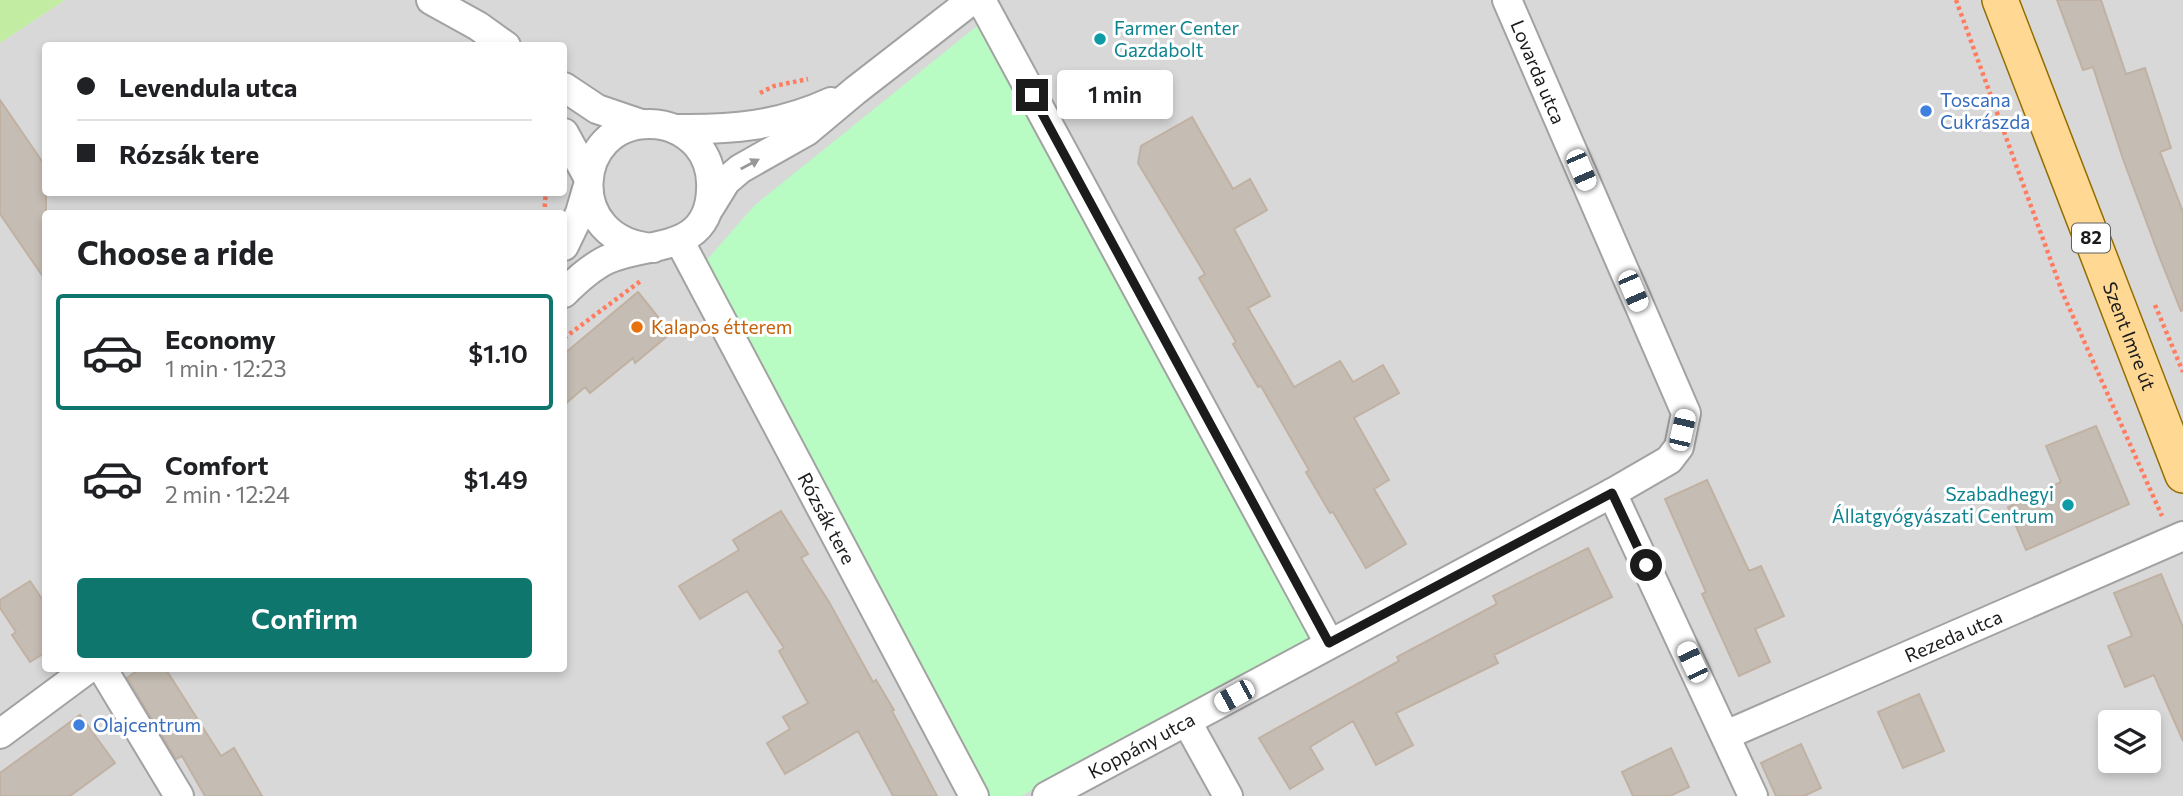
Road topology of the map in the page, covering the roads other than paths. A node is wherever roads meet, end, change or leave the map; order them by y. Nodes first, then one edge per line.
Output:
1 (430, 0) edge
2 (972, 0) edge
3 (981, 0) edge
4 (1507, 0) edge
5 (2000, 0) edge
6 (487, 36) edge
7 (567, 89) edge
8 (856, 90) junction
9 (641, 124) junction
10 (675, 129) junction
11 (567, 139) edge
12 (588, 183) junction
13 (706, 214) junction
14 (567, 240) edge
15 (666, 244) junction
16 (567, 290) edge
17 (1686, 413) joint
18 (2183, 475) edge
19 (1612, 493) junction
20 (2178, 538) edge
21 (1329, 643) junction
22 (84, 672) edge
23 (104, 672) edge
24 (1187, 722) junction
25 (0, 734) edge
26 (1726, 735) junction
27 (179, 796) edge
28 (974, 796) edge
29 (1047, 796) edge
30 (1228, 796) edge
31 (1753, 796) edge

1 - 6 street
2 - 8 street
3 - 21 street
4 - 17 street, Lovarda utca
5 - 18 main road, Szent Imre út / 82
7 - 9 street
8 - 10 street
13 -> 8 street
9 - 10 street
9 - 12 street
10 - 13 street
11 - 12 street
12 - 14 street
12 - 15 street
13 - 15 street
15 - 16 street
15 - 28 street, Rózsák tere
17 - 19 street, Koppány utca
19 - 21 street, Koppány utca
19 - 26 street
20 - 26 street, Rezeda utca
21 - 24 street, Koppány utca
22 - 25 street
23 - 27 street
24 - 29 street, Koppány utca
24 - 30 street
26 - 31 street

